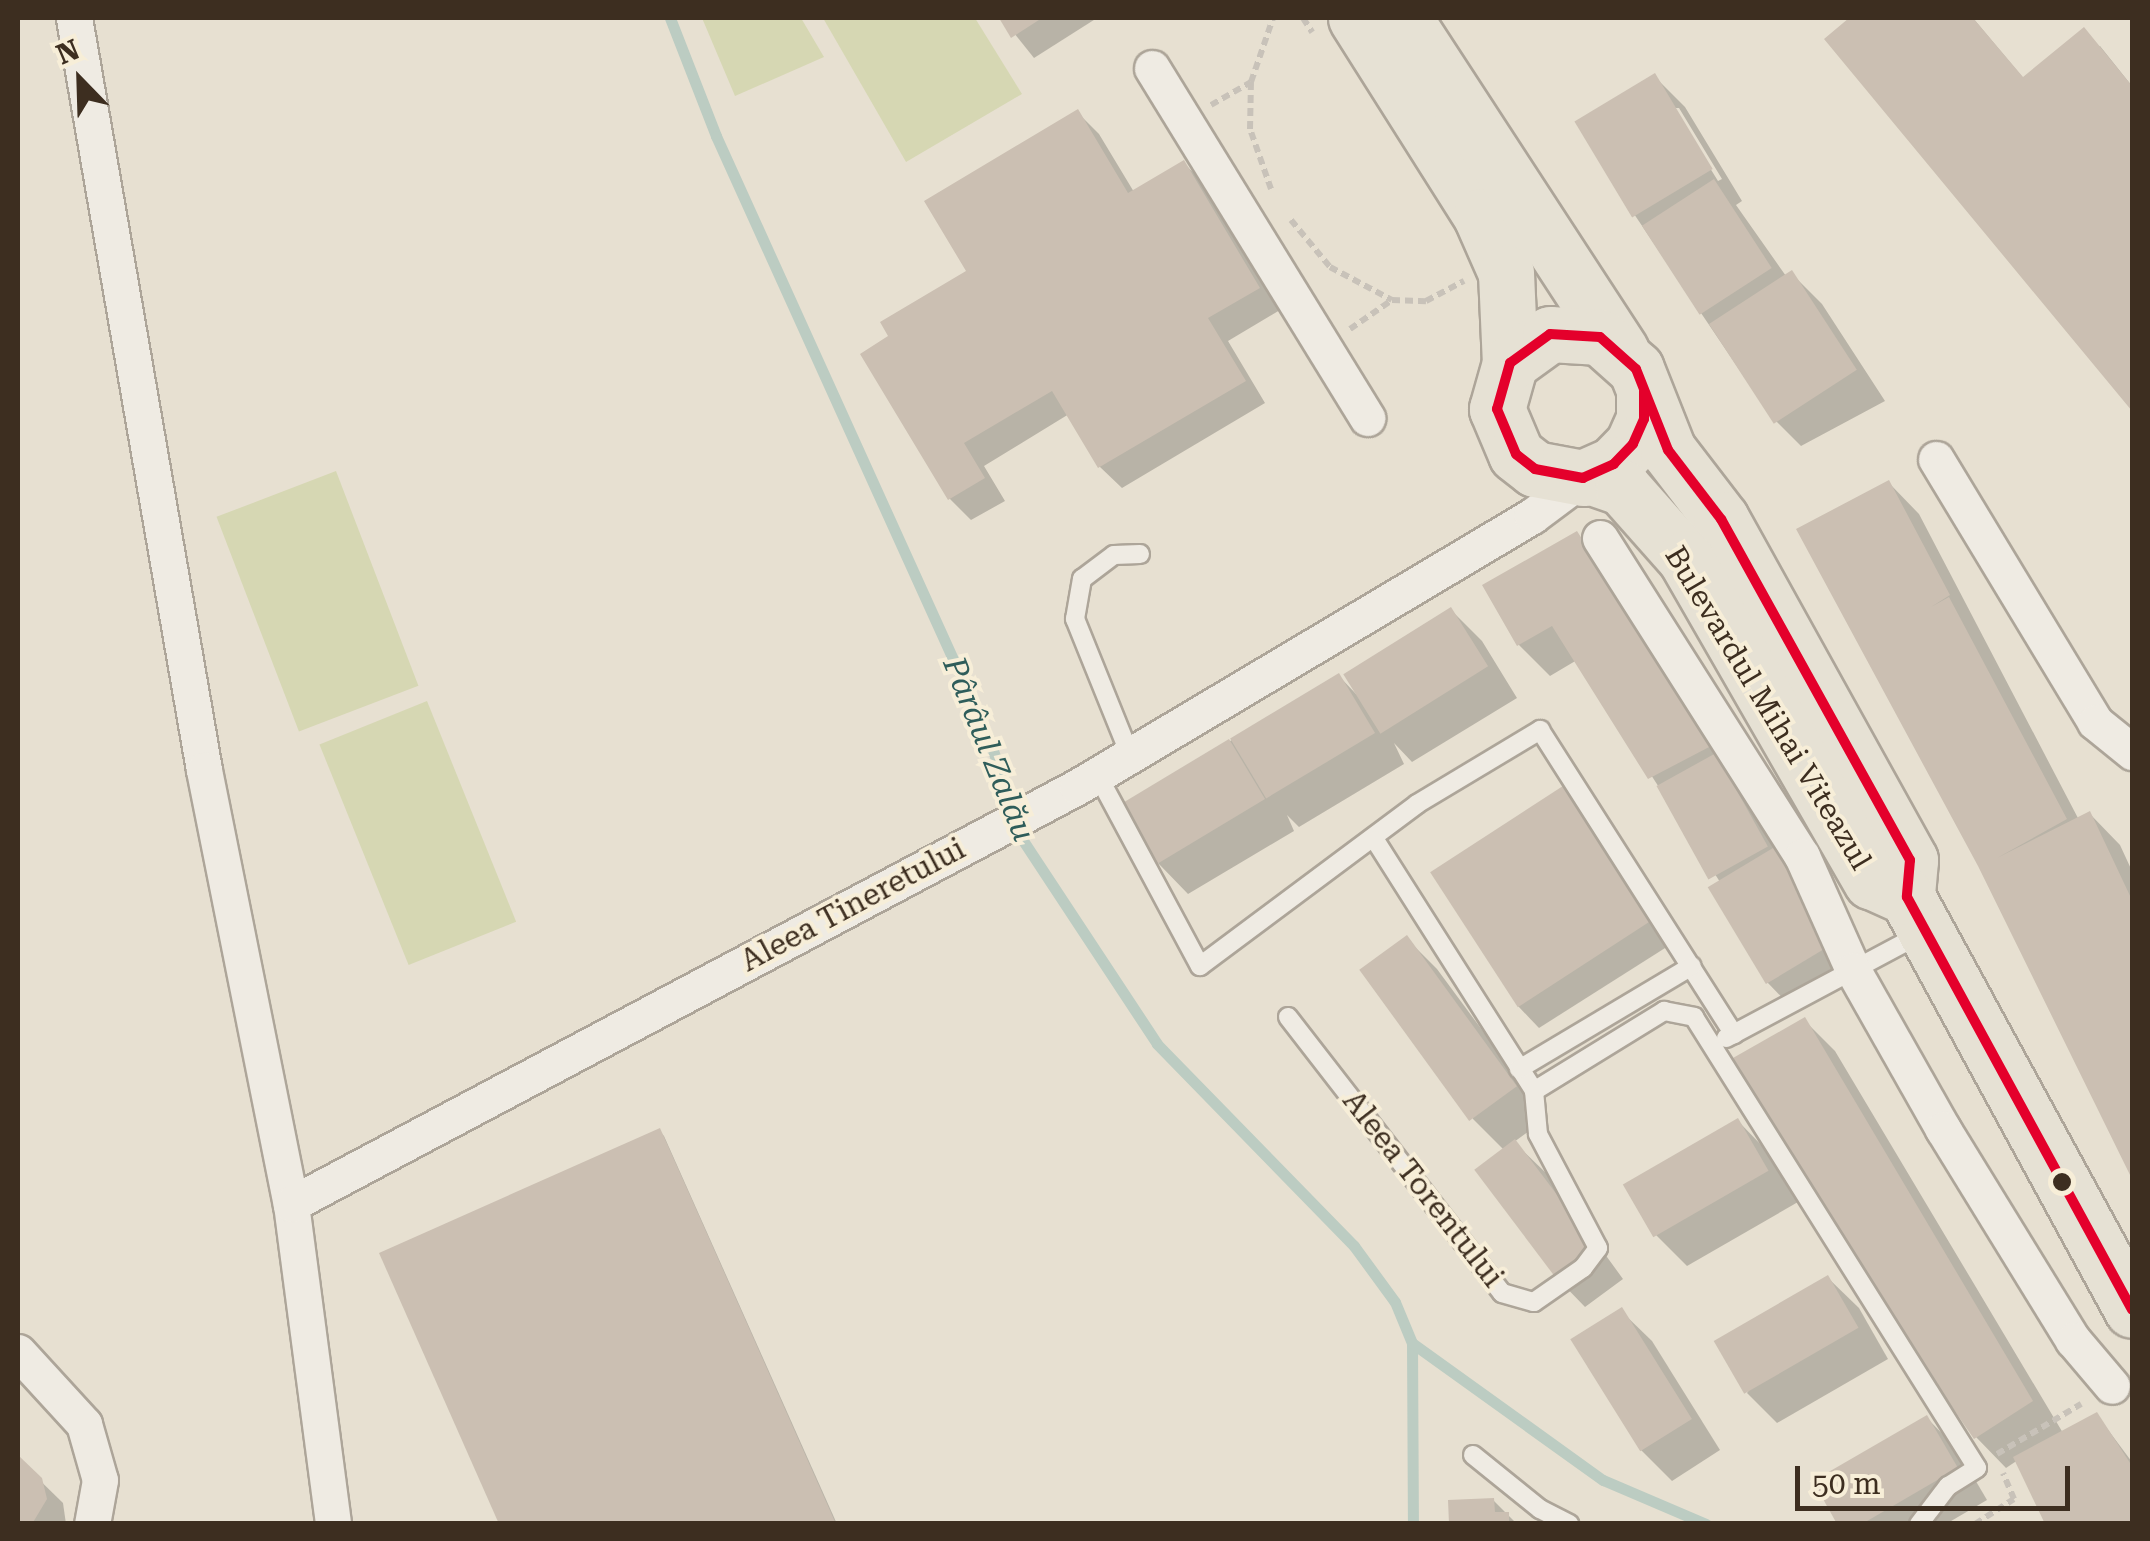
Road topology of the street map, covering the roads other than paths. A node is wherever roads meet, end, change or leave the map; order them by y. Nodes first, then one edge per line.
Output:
1 (74, 18) edge
2 (1356, 18) edge
3 (1404, 18) edge
4 (1152, 68) dead end
5 (1510, 363) junction
6 (1632, 371) junction
7 (1367, 418) dead end
8 (1516, 454) junction
9 (1936, 459) dead end
10 (1586, 477) junction
11 (1600, 538) dead end
12 (1140, 554) dead end
13 (1458, 560) junction
14 (2132, 752) edge
15 (1130, 755) junction
16 (1087, 781) junction
17 (1375, 840) junction
18 (1916, 914) junction
19 (1692, 966) junction
20 (1853, 970) junction
21 (1288, 1017) dead end
22 (1734, 1034) junction
23 (1712, 1046) junction
24 (1519, 1069) junction
25 (1534, 1091) junction
26 (291, 1204) junction
27 (2132, 1310) edge
28 (18, 1352) edge
29 (2112, 1386) road end
30 (1473, 1455) dead end
31 (92, 1524) edge
32 (333, 1524) edge
33 (1568, 1524) edge
34 (1919, 1524) edge

1 - 26 street
2 - 5 main road
3 - 6 main road, Bulevardul Mihai Viteazul
4 - 7 street
5 - 6 main road
5 - 8 main road
6 - 10 main road
6 - 18 main road, Bulevardul Mihai Viteazul
8 - 10 main road
8 - 13 street, Aleea Tineretului
9 - 14 street
10 - 13 street, Aleea Tineretului
10 - 18 main road, Bulevardul Mihai Viteazul
11 - 20 street
12 - 15 lane
13 - 15 street, Aleea Tineretului
15 - 16 street, Aleea Tineretului
16 - 17 lane
16 - 26 street, Aleea Tineretului
17 - 19 lane
17 - 24 lane
18 - 20 lane
18 - 27 main road, Bulevardul Mihai Viteazul
19 - 22 lane
19 - 24 lane
20 - 22 lane
20 - 29 street
21 - 25 lane, Aleea Torentului
22 - 23 lane
23 - 25 lane
23 - 34 lane
24 - 25 lane
26 - 32 street
28 - 31 street
30 - 33 lane

